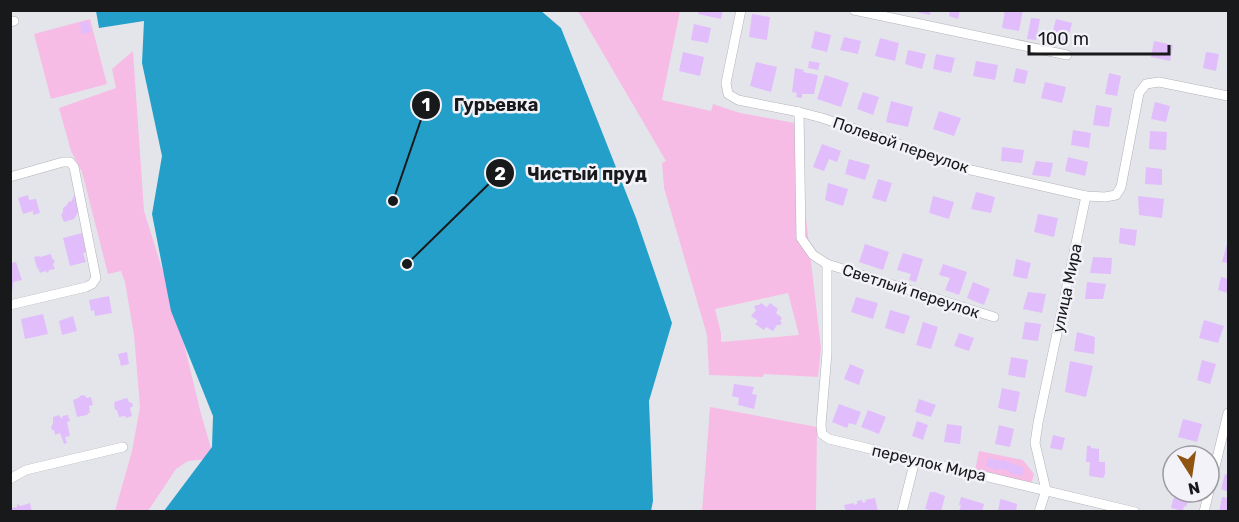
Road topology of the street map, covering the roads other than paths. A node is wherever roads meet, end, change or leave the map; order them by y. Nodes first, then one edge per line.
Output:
1 (741, 10) edge
2 (854, 10) edge
3 (1067, 55) dead end
4 (1228, 96) edge
5 (799, 112) junction
6 (10, 177) edge
7 (1086, 196) junction
8 (827, 264) junction
9 (10, 305) edge
10 (994, 317) dead end
11 (1228, 412) edge
12 (1226, 434) edge
13 (123, 447) dead end
14 (915, 460) junction
15 (10, 478) edge
16 (1046, 490) junction
17 (902, 512) edge
18 (1039, 512) edge
19 (1134, 512) edge
20 (1204, 512) edge

1 - 5 street, Полевой переулок
2 - 3 street
4 - 7 street
5 - 7 street, Полевой переулок
5 - 8 street
6 - 9 street
7 - 16 street, улица Мира
8 - 10 street, Светлый переулок
8 - 14 street, переулок Мира
11 - 12 street
12 - 20 street
13 - 15 street
14 - 16 street, переулок Мира
14 - 17 street
16 - 18 street
16 - 19 street, переулок Мира

